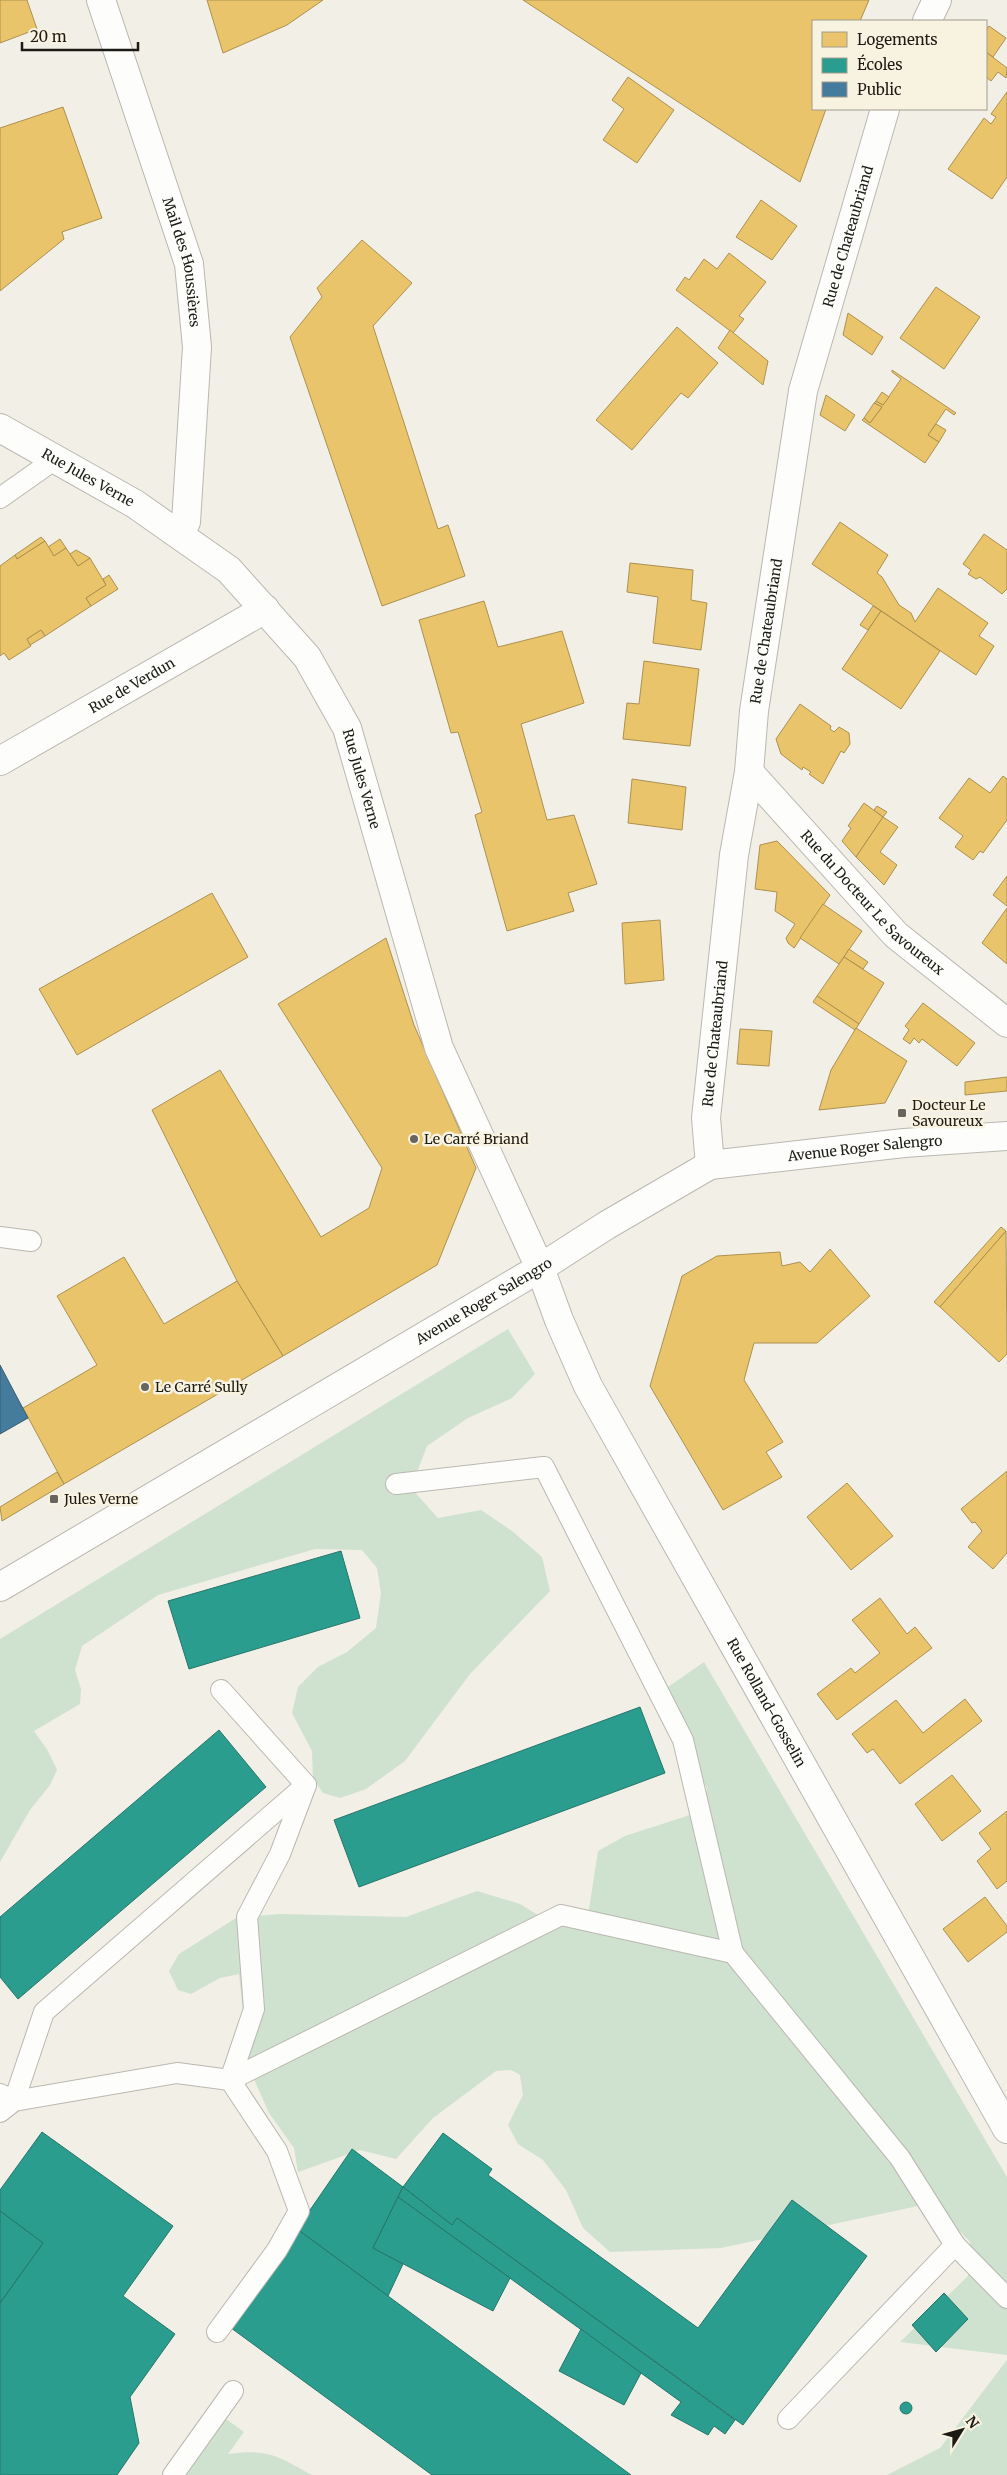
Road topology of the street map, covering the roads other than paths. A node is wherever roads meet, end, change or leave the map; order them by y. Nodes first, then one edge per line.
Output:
1 (101, 0) edge
2 (937, 0) edge
3 (927, 20) edge
4 (885, 110) edge
5 (0, 428) edge
6 (54, 460) junction
7 (0, 498) edge
8 (179, 533) junction
9 (265, 609) junction
10 (0, 762) edge
11 (749, 772) junction
12 (1007, 1023) edge
13 (1007, 1136) edge
14 (710, 1165) junction
15 (0, 1237) edge
16 (31, 1242) dead end
17 (540, 1268) junction
18 (396, 1484) dead end
19 (0, 1588) edge
20 (221, 1690) dead end
21 (306, 1785) junction
22 (733, 1953) junction
23 (230, 2080) junction
24 (5, 2103) edge
25 (1007, 2129) edge
26 (955, 2245) junction
27 (1007, 2298) edge
28 (218, 2332) dead end
29 (233, 2391) dead end
30 (788, 2419) dead end
31 (173, 2475) edge

1 - 8 street, Mail des Houssières
2 - 3 street
4 - 11 street, Rue de Chateaubriand
5 - 6 street, Rue Jules Verne
6 - 7 lane
6 - 8 street, Rue Jules Verne
8 - 9 street, Rue Jules Verne
9 - 10 street, Rue de Verdun
9 - 17 street, Rue Jules Verne
11 - 12 street, Rue du Docteur Le Savoureux
11 - 14 street, Rue de Chateaubriand
13 - 14 street, Avenue Roger Salengro
14 - 17 street, Avenue Roger Salengro
15 - 16 lane
17 - 19 street, Avenue Roger Salengro
17 - 25 street, Rue Rolland-Gosselin
18 - 22 lane
20 - 21 lane
21 - 23 lane
21 - 24 lane
22 - 23 lane
22 - 26 lane
23 - 24 lane
23 - 28 lane
26 - 27 lane
26 - 30 lane
29 - 31 lane

